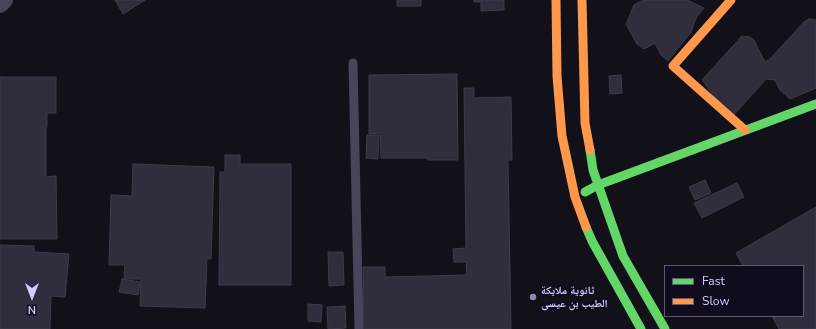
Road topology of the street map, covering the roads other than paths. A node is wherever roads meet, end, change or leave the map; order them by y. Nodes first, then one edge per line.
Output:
1 (4, 0) edge
2 (556, 0) edge
3 (582, 0) edge
4 (731, 0) edge
5 (0, 4) edge
6 (353, 63) dead end
7 (816, 104) edge
8 (745, 130) junction
9 (598, 185) junction
10 (575, 196) junction
11 (359, 329) edge
12 (640, 329) edge
13 (665, 329) edge

1 - 5 street
2 - 10 street
3 - 9 street
4 - 8 street
6 - 11 lane
7 - 8 street
8 - 9 street
9 - 10 street
9 - 13 street
10 - 12 street

